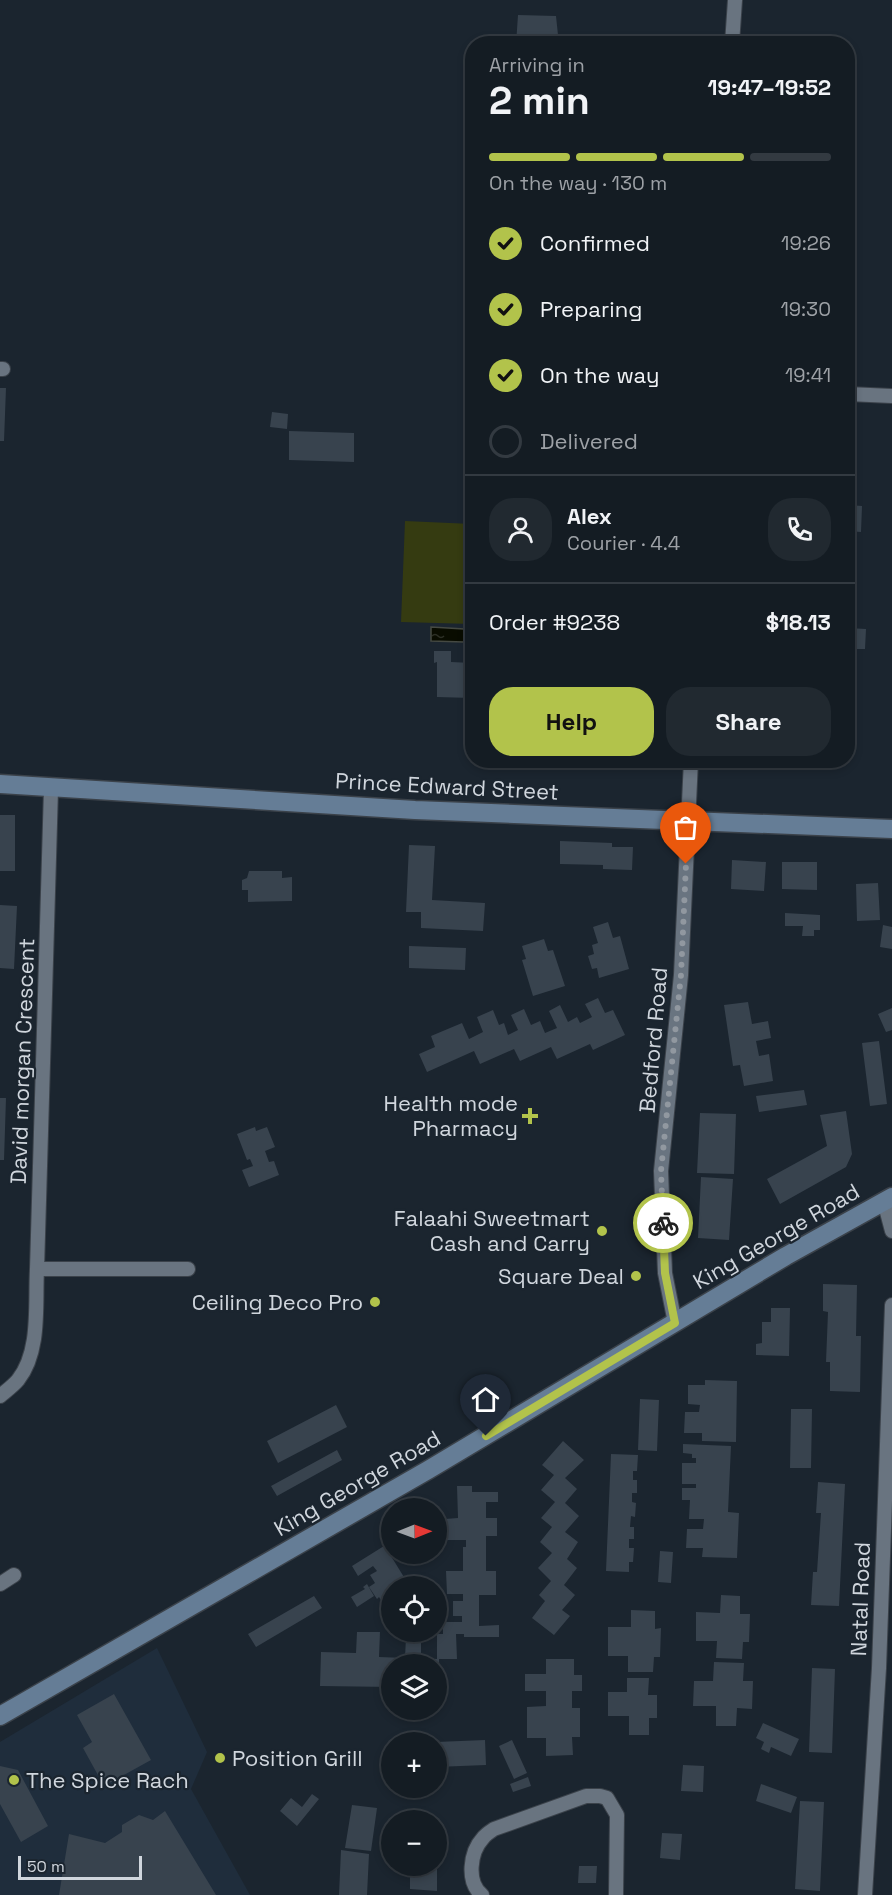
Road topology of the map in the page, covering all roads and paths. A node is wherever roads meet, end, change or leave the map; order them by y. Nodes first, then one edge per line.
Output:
1 (735, 0) edge
2 (733, 36) edge
3 (855, 393) edge
4 (892, 396) edge
5 (691, 768) edge
6 (0, 784) edge
7 (51, 789) junction
8 (688, 820) junction
9 (892, 829) edge
10 (888, 1199) edge
11 (892, 1231) edge
12 (37, 1269) junction
13 (188, 1269) dead end
14 (892, 1305) edge
15 (675, 1323) junction
16 (0, 1396) edge
17 (890, 1434) edge
18 (15, 1575) dead end
19 (0, 1584) edge
20 (885, 1668) edge
21 (0, 1716) edge
22 (482, 1895) edge
23 (616, 1895) edge
24 (865, 1895) edge

1 - 2 street
3 - 4 street
5 - 8 street, Bedford Road
6 - 7 main road, Prince Edward Street
7 - 8 main road, Prince Edward Street
7 - 12 street, David morgan Crescent
8 - 9 main road, Prince Edward Street
8 - 15 street, Bedford Road
10 - 11 street
10 - 15 main road, King George Road
12 - 13 street
12 - 16 street, David morgan Crescent
14 - 17 street, Natal Road
15 - 21 main road, King George Road
17 - 20 street, Natal Road
18 - 19 street
20 - 24 street, Natal Road
22 - 23 street

